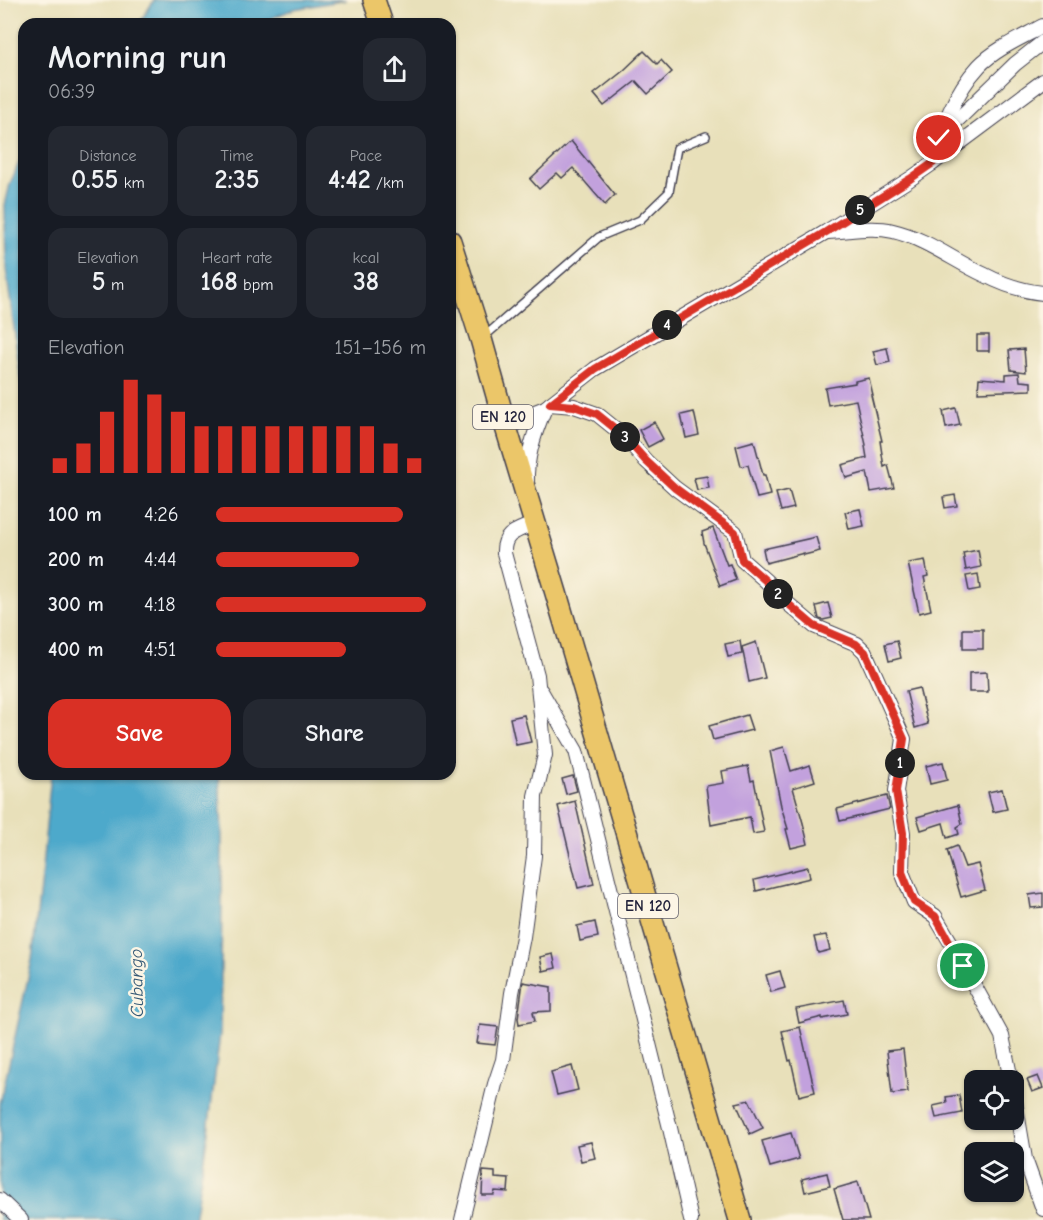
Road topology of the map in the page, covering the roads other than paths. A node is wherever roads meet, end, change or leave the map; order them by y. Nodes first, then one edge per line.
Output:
1 (1043, 26) edge
2 (1043, 42) edge
3 (1043, 81) edge
4 (706, 136) dead end
5 (939, 138) junction
6 (933, 163) junction
7 (826, 232) junction
8 (456, 260) edge
9 (1043, 293) edge
10 (481, 339) junction
11 (548, 406) junction
12 (504, 424) junction
13 (532, 513) junction
14 (538, 687) junction
15 (1009, 1070) edge
16 (1020, 1130) edge
17 (0, 1200) edge
18 (1043, 1209) edge
19 (21, 1220) edge
20 (462, 1220) edge
21 (691, 1220) edge
22 (740, 1220) edge

1 - 5 street
2 - 5 street
3 - 6 street
4 - 10 lane
5 - 6 street
6 - 7 street
7 - 9 street
7 - 11 street
8 - 10 main road, EN 120
10 - 12 main road, EN 120
11 - 12 street
11 - 13 street
11 - 15 street
12 - 13 main road, EN 120
13 - 14 street
13 - 22 main road, EN 120
14 - 20 street
14 - 21 street
16 - 18 street
17 - 19 street

